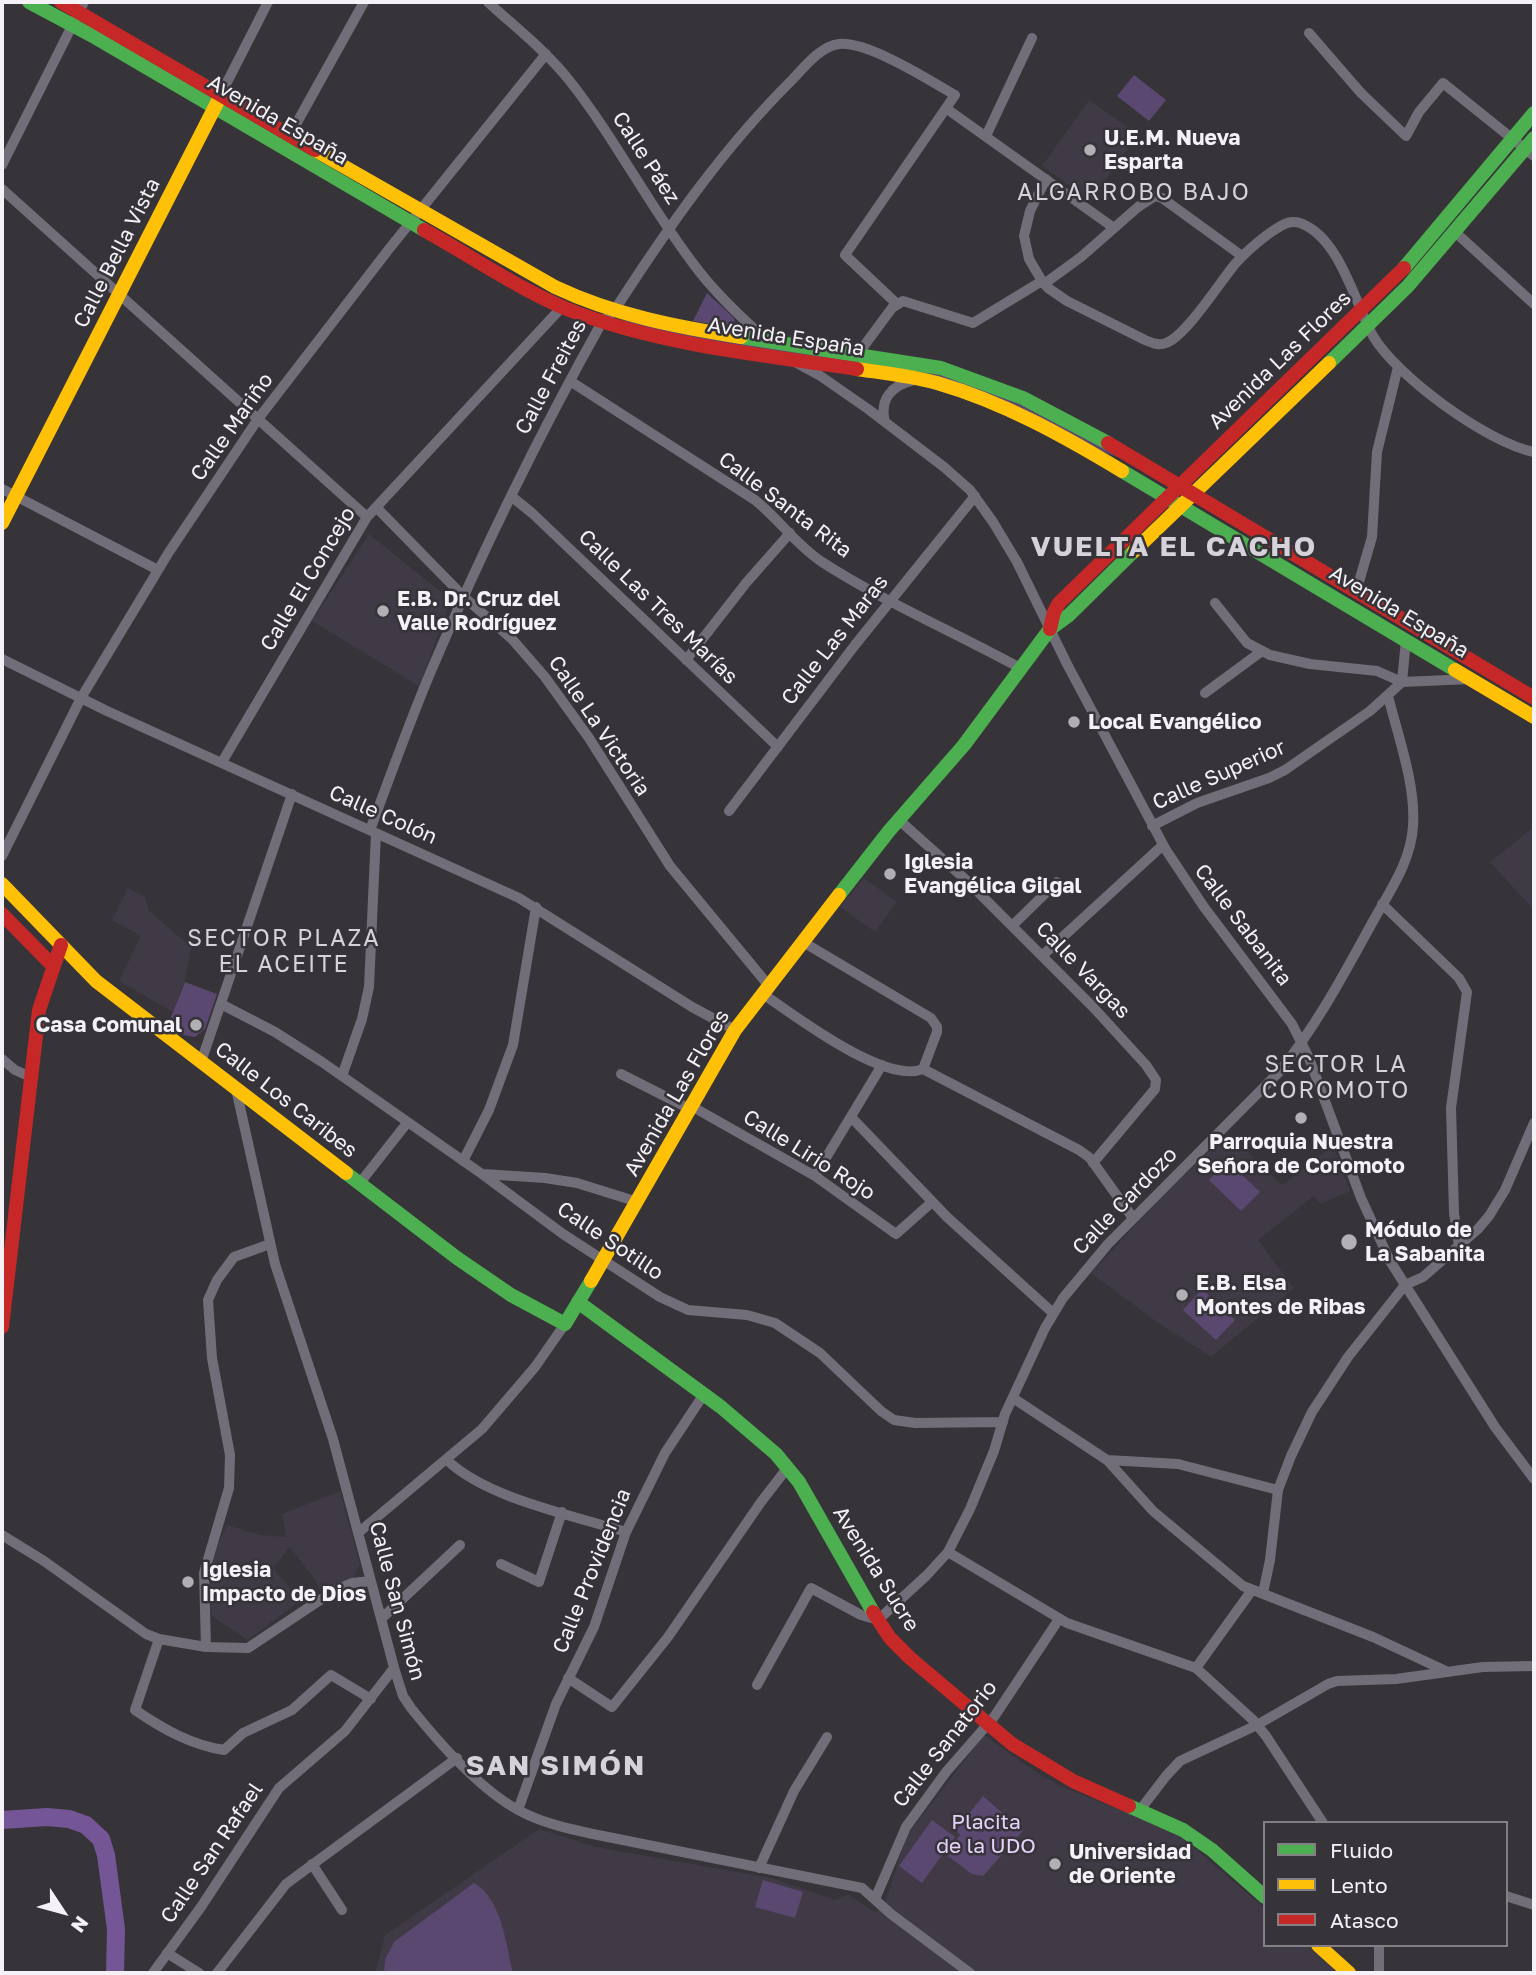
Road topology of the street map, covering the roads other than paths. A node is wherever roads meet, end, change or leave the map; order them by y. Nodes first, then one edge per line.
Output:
1 (29, 2) edge
2 (61, 2) edge
3 (268, 2) edge
4 (364, 2) edge
5 (488, 2) edge
6 (79, 13) edge
7 (1309, 33) dead end
8 (1032, 38) dead end
9 (546, 54) junction
10 (218, 101) junction
11 (947, 109) junction
12 (1534, 113) edge
13 (290, 135) junction
14 (986, 136) junction
15 (1513, 139) junction
16 (1531, 147) edge
17 (2, 165) edge
18 (1046, 179) junction
19 (2, 189) edge
20 (415, 216) junction
21 (668, 227) junction
22 (1114, 228) junction
23 (1455, 232) junction
24 (1242, 256) junction
25 (1043, 283) junction
26 (120, 294) junction
27 (897, 304) junction
28 (1534, 304) edge
29 (562, 307) junction
30 (1362, 310) junction
31 (614, 311) junction
32 (602, 322) junction
33 (1368, 325) junction
34 (766, 341) junction
35 (858, 354) junction
36 (789, 359) junction
37 (1398, 367) junction
38 (920, 379) junction
39 (570, 381) junction
40 (258, 419) junction
41 (885, 422) junction
42 (1534, 452) edge
43 (1179, 486) junction
44 (2, 489) edge
45 (1193, 495) junction
46 (16, 496) junction
47 (511, 496) junction
48 (975, 496) junction
49 (1167, 498) junction
50 (1181, 506) junction
51 (376, 507) junction
52 (367, 517) junction
53 (2, 523) edge
54 (790, 533) junction
55 (158, 570) junction
56 (1356, 592) junction
57 (464, 597) junction
58 (889, 601) junction
59 (1215, 603) dead end
60 (1411, 625) junction
61 (1050, 629) junction
62 (1406, 640) junction
63 (1262, 651) junction
64 (2, 659) edge
65 (686, 660) junction
66 (1020, 668) junction
67 (1471, 679) junction
68 (1402, 682) junction
69 (1205, 693) dead end
70 (1388, 696) junction
71 (81, 698) junction
72 (1534, 698) edge
73 (1534, 717) edge
74 (778, 747) junction
75 (222, 762) junction
76 (292, 794) junction
77 (729, 811) dead end
78 (900, 820) junction
79 (1152, 825) junction
80 (373, 831) junction
81 (1163, 845) junction
82 (2, 856) edge
83 (1057, 883) dead end
84 (2, 884) edge
85 (1382, 904) junction
86 (536, 907) junction
87 (2, 914) edge
88 (1013, 925) junction
89 (803, 942) junction
90 (61, 946) junction
91 (1043, 955) junction
92 (53, 966) junction
93 (766, 990) junction
94 (221, 1004) junction
95 (735, 1030) junction
96 (1301, 1042) junction
97 (2, 1059) edge
98 (201, 1062) junction
99 (882, 1065) junction
100 (923, 1069) junction
101 (621, 1074) dead end
102 (342, 1076) junction
103 (32, 1077) junction
104 (236, 1088) junction
105 (692, 1109) junction
106 (851, 1117) junction
107 (407, 1123) junction
108 (1534, 1123) edge
109 (463, 1161) junction
110 (1093, 1163) junction
111 (482, 1174) junction
112 (815, 1176) junction
113 (359, 1184) junction
114 (638, 1202) junction
115 (932, 1202) junction
116 (1133, 1218) junction
117 (270, 1244) junction
118 (1459, 1246) junction
119 (603, 1262) junction
120 (1405, 1285) junction
121 (578, 1302) junction
122 (1053, 1313) junction
123 (565, 1324) junction
124 (2, 1327) edge
125 (704, 1394) junction
126 (1013, 1398) junction
127 (1003, 1422) junction
128 (447, 1460) junction
129 (1107, 1460) junction
130 (788, 1467) junction
131 (1534, 1479) edge
132 (1278, 1490) junction
133 (562, 1512) junction
134 (626, 1532) junction
135 (358, 1533) junction
136 (2, 1535) edge
137 (460, 1545) dead end
138 (948, 1552) junction
139 (501, 1564) dead end
140 (371, 1581) junction
141 (1257, 1591) junction
142 (381, 1619) junction
143 (1059, 1619) junction
144 (878, 1620) junction
145 (159, 1639) junction
146 (206, 1647) junction
147 (1534, 1666) edge
148 (394, 1668) junction
149 (1196, 1668) junction
150 (1448, 1672) junction
151 (568, 1678) junction
152 (757, 1685) dead end
153 (371, 1699) junction
154 (987, 1725) junction
155 (1257, 1725) junction
156 (827, 1737) dead end
157 (457, 1758) junction
158 (518, 1810) junction
159 (1140, 1810) junction
160 (1322, 1821) edge
161 (312, 1864) junction
162 (759, 1868) junction
163 (1263, 1895) edge
164 (1508, 1897) edge
165 (875, 1899) junction
166 (1534, 1905) edge
167 (342, 1910) dead end
168 (1320, 1947) edge
169 (1379, 1947) edge
170 (167, 1953) junction
171 (153, 1973) edge
172 (199, 1973) edge
173 (217, 1973) edge
174 (970, 1973) edge
175 (1349, 1973) edge
176 (1379, 1973) edge

1 - 6 street, Avenida España
2 - 6 street, Avenida España
3 - 10 street, Calle Bella Vista
4 - 13 street
5 - 9 street, Calle Páez
6 - 10 street, Avenida España
6 - 17 street
7 - 15 street
8 - 14 street
9 - 20 street, Calle Mariño
9 - 21 street, Calle Páez
10 - 13 street, Avenida España
10 - 20 street, Avenida España
10 - 26 street, Calle Bella Vista
11 - 14 street
11 - 21 street, Calle Freites
11 - 27 street
12 - 15 street, Avenida Las Flores
13 - 20 street, Avenida España
14 - 18 street
15 - 16 street
15 - 30 street, Avenida Las Flores
16 - 23 street, Avenida Las Flores
18 - 22 street
18 - 25 street
19 - 26 street
20 - 29 street, Avenida España
20 - 31 street, Avenida España
20 - 40 street, Calle Mariño
21 - 31 street, Calle Freites
21 - 34 street, Calle Páez
22 - 24 street
22 - 25 street
23 - 28 street
23 - 33 street, Avenida Las Flores
24 - 25 street
24 - 30 street
25 - 27 street
26 - 40 street
26 - 46 street, Calle Bella Vista
27 - 35 street
29 - 32 street, Avenida España
29 - 51 street, Calle El Concejo
30 - 33 street
30 - 43 street, Avenida Las Flores
31 - 32 street, Calle Freites
31 - 34 street, Avenida España
32 - 36 street, Avenida España
32 - 39 street, Calle Freites
33 - 37 street
33 - 45 street, Avenida Las Flores
34 - 35 street, Avenida España
35 - 43 street, Avenida España
36 - 38 street, Avenida España
36 - 41 street, Calle Sabanita
37 - 42 street
37 - 56 street
38 - 41 street
38 - 49 street, Avenida España
39 - 47 street, Calle Freites
39 - 54 street, Calle Santa Rita
40 - 52 street
40 - 55 street, Calle Mariño
41 - 48 street, Calle Sabanita
43 - 45 street, Avenida España
43 - 49 street, Avenida Las Flores
44 - 46 street
45 - 50 street, Avenida Las Flores
45 - 56 street, Avenida España
46 - 53 street, Calle Bella Vista
46 - 55 street
47 - 57 street, Calle Freites
47 - 65 street, Calle Las Tres Marías
48 - 58 street, Calle Las Maras
48 - 61 street, Calle Sabanita
49 - 50 street, Avenida España
49 - 61 street, Avenida Las Flores
50 - 61 street, Avenida Las Flores
50 - 62 street, Avenida España
51 - 52 street, Calle El Concejo
51 - 57 street, Calle La Victoria
52 - 75 street, Calle El Concejo
54 - 58 street, Calle Santa Rita
54 - 65 street
55 - 71 street, Calle Mariño
56 - 60 street, Avenida España
57 - 80 street, Calle Freites
57 - 93 street, Calle La Victoria
58 - 66 street, Calle Santa Rita
58 - 74 street, Calle Las Maras
59 - 63 street
60 - 62 street
60 - 72 street, Avenida España
61 - 66 street, Avenida Las Flores
61 - 79 street, Calle Sabanita
62 - 67 street, Avenida España
62 - 68 street
63 - 68 street
63 - 69 street
64 - 71 street, Calle Colón
65 - 74 street, Calle Las Tres Marías
66 - 78 street, Avenida Las Flores
67 - 68 street
67 - 73 street, Avenida España
68 - 70 street, Calle Superior
70 - 79 street, Calle Superior
70 - 85 street, Calle Cardozo
71 - 75 street, Calle Colón
71 - 82 street, Calle Mariño
74 - 77 street, Calle Las Maras
75 - 76 street, Calle Colón
76 - 80 street, Calle Colón
76 - 94 street
78 - 88 street, Calle Vargas
78 - 89 street, Avenida Las Flores
79 - 81 street, Calle Sabanita
80 - 86 street, Calle Colón
80 - 102 street, Calle Freites
81 - 91 street
81 - 96 street, Calle Sabanita
83 - 88 street
84 - 90 street, Calle Los Caribes
85 - 96 street, Calle Cardozo
85 - 118 street
86 - 95 street, Calle Colón
86 - 109 street
87 - 92 street
88 - 91 street, Calle Vargas
89 - 93 street, Avenida Las Flores
89 - 100 street
90 - 92 street
90 - 98 street, Calle Los Caribes
91 - 110 street, Calle Vargas
92 - 103 street
93 - 95 street, Avenida Las Flores
93 - 99 street, Calle La Victoria
94 - 98 street
94 - 102 street, Calle Sotillo
95 - 105 street, Avenida Las Flores
96 - 116 street, Calle Cardozo
96 - 120 street, Calle Sabanita
97 - 103 street
98 - 104 street, Calle Los Caribes
99 - 100 street, Calle La Victoria
99 - 106 street
100 - 110 street
101 - 105 street, Calle Lirio Rojo
102 - 107 street, Calle Sotillo
103 - 124 street
104 - 113 street, Calle Los Caribes
104 - 117 street, Calle San Simón
105 - 112 street, Calle Lirio Rojo
105 - 114 street, Avenida Las Flores
106 - 112 street
106 - 115 street, Calle Lirio Rojo
107 - 109 street, Calle Sotillo
107 - 113 street
108 - 118 street
109 - 111 street, Calle Sotillo
110 - 116 street
111 - 114 street
111 - 119 street, Calle Sotillo
112 - 115 street, Calle Lirio Rojo
113 - 123 street, Calle Los Caribes
114 - 119 street, Avenida Las Flores
115 - 122 street, Calle Lirio Rojo
116 - 122 street, Calle Cardozo
117 - 135 street, Calle San Simón
117 - 146 street
118 - 120 street
119 - 121 street, Avenida Las Flores
119 - 127 street, Calle Sotillo
120 - 131 street, Calle Sabanita
120 - 132 street
121 - 123 street, Avenida Las Flores
121 - 125 street, Avenida Sucre
122 - 126 street, Calle Cardozo
123 - 128 street, Avenida Las Flores
125 - 130 street, Avenida Sucre
125 - 134 street, Calle Providencia
126 - 127 street, Calle Cardozo
126 - 129 street
127 - 138 street, Calle Cardozo
128 - 133 street
128 - 135 street, Avenida Las Flores
129 - 132 street
129 - 141 street
130 - 144 street, Avenida Sucre
130 - 151 street
132 - 141 street
133 - 134 street
133 - 139 street
134 - 151 street, Calle Providencia
135 - 140 street, Calle San Simón
136 - 145 street
137 - 142 street
138 - 143 street
138 - 144 street, Calle Cardozo
140 - 142 street, Calle San Simón
140 - 146 street
141 - 149 street
141 - 150 street
142 - 148 street, Calle San Simón
143 - 149 street
143 - 154 street, Calle Sanatorio
144 - 152 street
144 - 154 street, Avenida Sucre
145 - 146 street
145 - 153 street
147 - 150 street
148 - 153 street, Calle San Rafael
148 - 157 street, Calle San Simón
149 - 155 street
150 - 155 street
151 - 158 street, Calle Providencia
153 - 170 street, Calle San Rafael
154 - 159 street, Avenida Sucre
154 - 165 street, Calle Sanatorio
155 - 159 street
155 - 160 street
156 - 162 street
157 - 158 street, Calle San Simón
157 - 161 street
158 - 162 street, Calle San Simón
159 - 163 street, Avenida Sucre
161 - 167 street
161 - 173 street
162 - 165 street, Calle San Simón
164 - 166 street
165 - 174 street, Calle San Simón
168 - 175 street
169 - 176 street
170 - 171 street, Calle San Rafael
170 - 172 street

